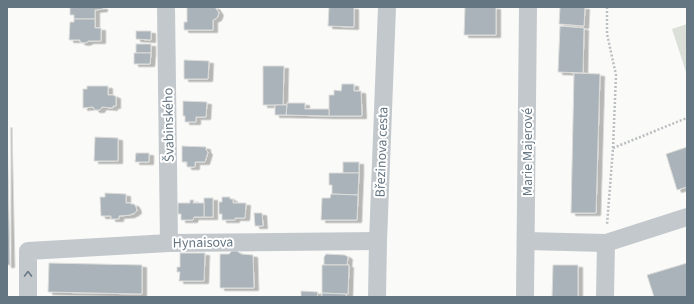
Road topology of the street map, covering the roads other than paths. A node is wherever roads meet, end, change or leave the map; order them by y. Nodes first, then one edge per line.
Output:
1 (166, 7) edge
2 (387, 7) edge
3 (528, 7) edge
4 (687, 217) edge
5 (378, 241) junction
6 (526, 241) junction
7 (169, 242) junction
8 (606, 243) junction
9 (28, 297) edge
10 (377, 297) edge
11 (525, 297) edge
12 (605, 297) edge

1 - 7 street, Švabinského
2 - 5 street, Březinova cesta
3 - 6 street, Marie Majerové
4 - 8 street
5 - 7 street, Hynaisova
5 - 10 street, Březinova cesta
6 - 8 street
6 - 11 street, Marie Majerové
9 -> 7 street, Hynaisova
8 - 12 street

